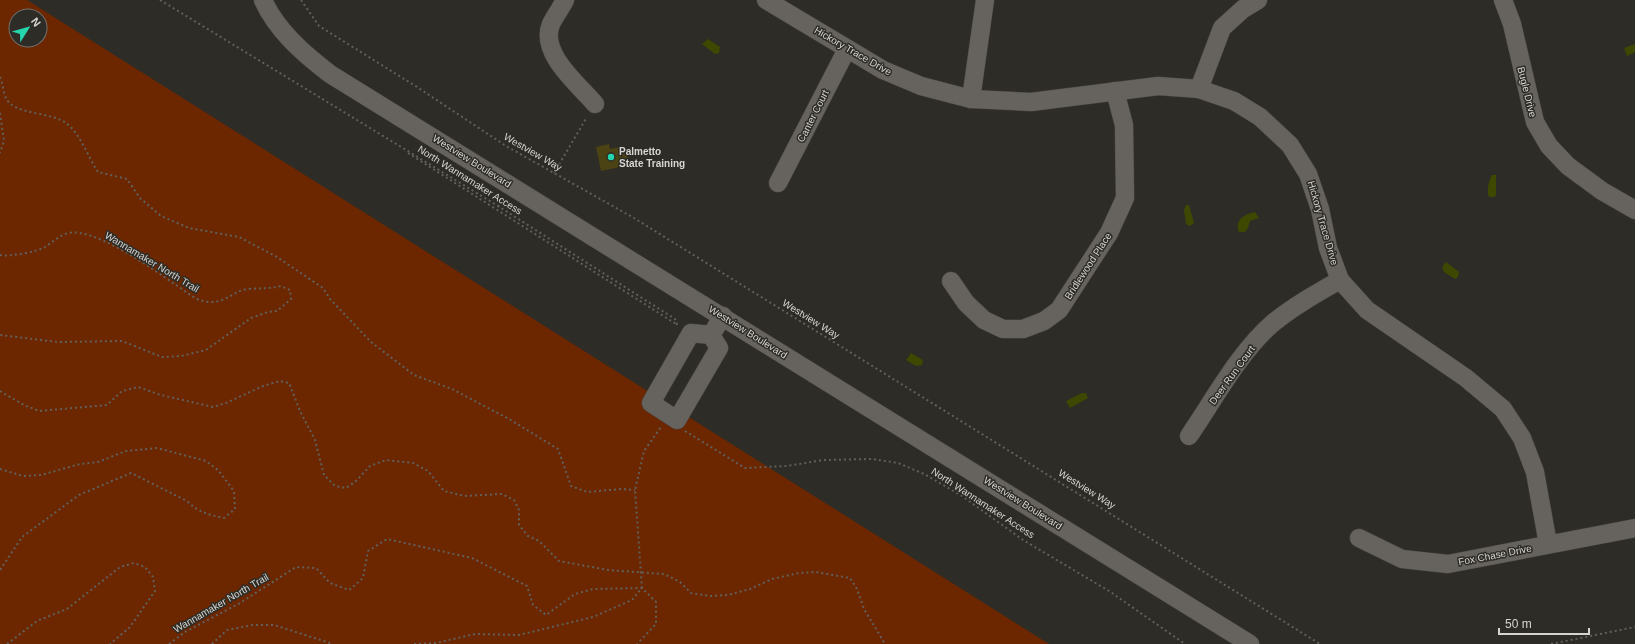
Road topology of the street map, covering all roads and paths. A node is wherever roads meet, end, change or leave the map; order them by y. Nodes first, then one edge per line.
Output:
1 (160, 0) edge
2 (263, 0) edge
3 (301, 0) edge
4 (566, 0) edge
5 (766, 0) edge
6 (985, 0) edge
7 (1258, 0) edge
8 (1503, 0) edge
9 (847, 49) junction
10 (0, 77) edge
11 (1199, 89) junction
12 (1115, 91) junction
13 (970, 99) junction
14 (595, 104) joint
15 (0, 113) edge
16 (0, 153) edge
17 (554, 173) junction
18 (778, 183) dead end
19 (1635, 210) edge
20 (0, 255) edge
21 (1340, 280) junction
22 (951, 282) dead end
23 (722, 316) junction
24 (682, 329) junction
25 (0, 335) edge
26 (712, 335) junction
27 (0, 391) edge
28 (661, 410) junction
29 (679, 427) dead end
30 (1189, 436) dead end
31 (0, 469) edge
32 (635, 490) junction
33 (1635, 528) edge
34 (1359, 538) dead end
35 (1548, 544) junction
36 (0, 570) edge
37 (640, 572) junction
38 (642, 588) junction
39 (1635, 627) edge
40 (7, 644) edge
41 (110, 644) edge
42 (168, 644) edge
43 (212, 644) edge
44 (333, 644) edge
45 (414, 644) edge
46 (637, 644) edge
47 (885, 644) edge
48 (1185, 644) edge
49 (1250, 644) edge
50 (1320, 644) edge
51 (1551, 644) edge

1 - 24 path
2 - 23 street, Westview Boulevard
3 - 17 path, Westview Way
4 - 14 street
5 - 9 street, Hickory Trace Drive
6 - 13 street
7 - 11 street
8 - 19 street, Bugle Drive
9 - 13 street, Hickory Trace Drive
9 - 18 street, Canter Court
10 - 32 path
11 - 12 street, Hickory Trace Drive
11 - 21 street, Hickory Trace Drive
12 - 13 street, Hickory Trace Drive
12 - 22 street, Bridlewood Place
14 - 17 path
15 - 16 path
17 - 50 path, Westview Way
20 - 25 path, Wannamaker North Trail
21 - 30 street, Deer Run Court
21 - 35 street, Hickory Trace Drive
23 - 26 street
23 - 49 street, Westview Boulevard
24 - 26 street
24 - 28 street
26 - 28 street
27 - 37 path
28 - 32 path
29 - 48 path, North Wannamaker Access
31 - 36 path
32 - 37 path
33 - 35 street, Fox Chase Drive
34 - 35 street, Fox Chase Drive
37 - 38 path
37 - 47 path
38 - 42 path, Wannamaker North Trail
38 - 45 path
38 - 46 path
39 - 51 path
40 - 41 path
43 - 44 path

